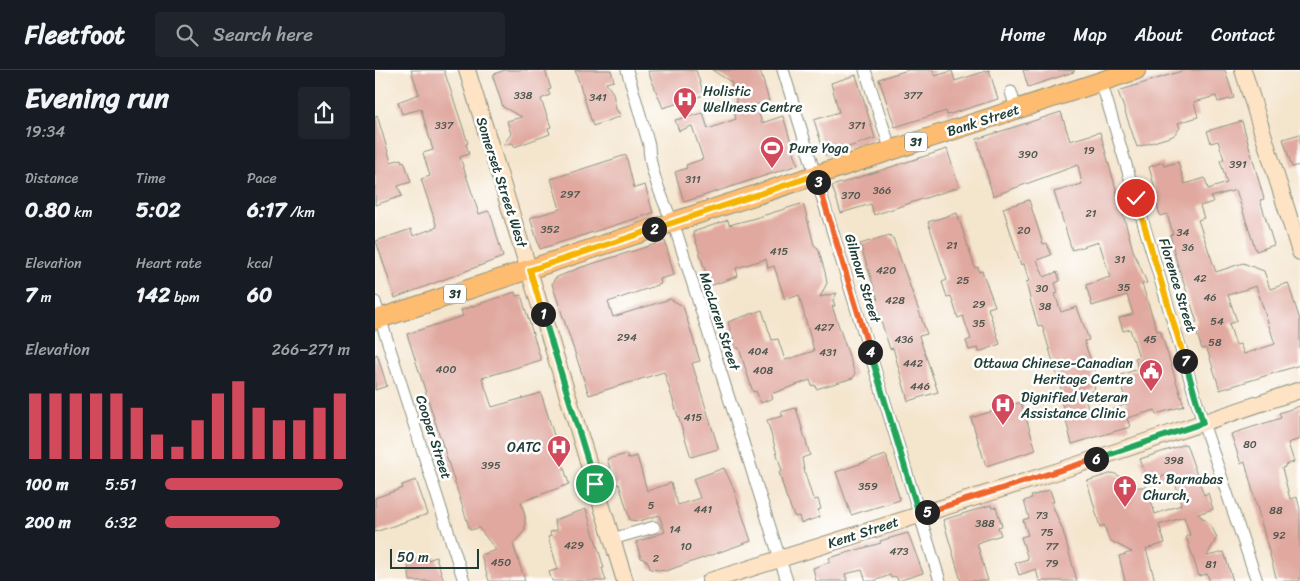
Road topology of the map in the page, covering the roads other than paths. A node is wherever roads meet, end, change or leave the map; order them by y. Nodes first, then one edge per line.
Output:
1 (467, 70) edge
2 (627, 70) edge
3 (783, 70) edge
4 (865, 70) edge
5 (1136, 70) edge
6 (1243, 70) edge
7 (1101, 81) junction
8 (891, 151) junction
9 (816, 176) junction
10 (673, 222) junction
11 (1300, 252) edge
12 (530, 270) junction
13 (377, 314) edge
14 (1300, 390) edge
15 (1203, 423) junction
16 (919, 514) junction
17 (654, 527) dead end
18 (612, 539) junction
19 (779, 559) junction
20 (464, 581) edge
21 (625, 581) edge
22 (710, 581) edge
23 (787, 581) edge
24 (940, 581) edge
25 (1257, 581) edge

1 - 12 main road, Somerset Street West
2 - 10 street, MacLaren Street
3 - 9 street, Gilmour Street
4 - 8 street
5 - 7 main road, Bank Street / 31
6 - 11 main road
7 - 8 main road, Bank Street / 31
7 - 15 street, Florence Street
8 - 9 main road, Bank Street / 31
9 - 10 main road, Bank Street / 31
9 - 16 street, Gilmour Street
10 - 12 main road, Bank Street / 31
10 - 19 street, MacLaren Street
12 - 13 main road, Bank Street / 31
12 - 18 main road, Somerset Street West
13 - 20 street, Cooper Street
14 - 15 main road, Kent Street
15 - 16 main road, Kent Street
15 - 25 street, Florence Street
16 - 19 main road, Kent Street
16 - 24 street, Gilmour Street
17 - 18 street
18 - 21 main road, Somerset Street West
19 - 22 main road, Kent Street
19 - 23 street, MacLaren Street

